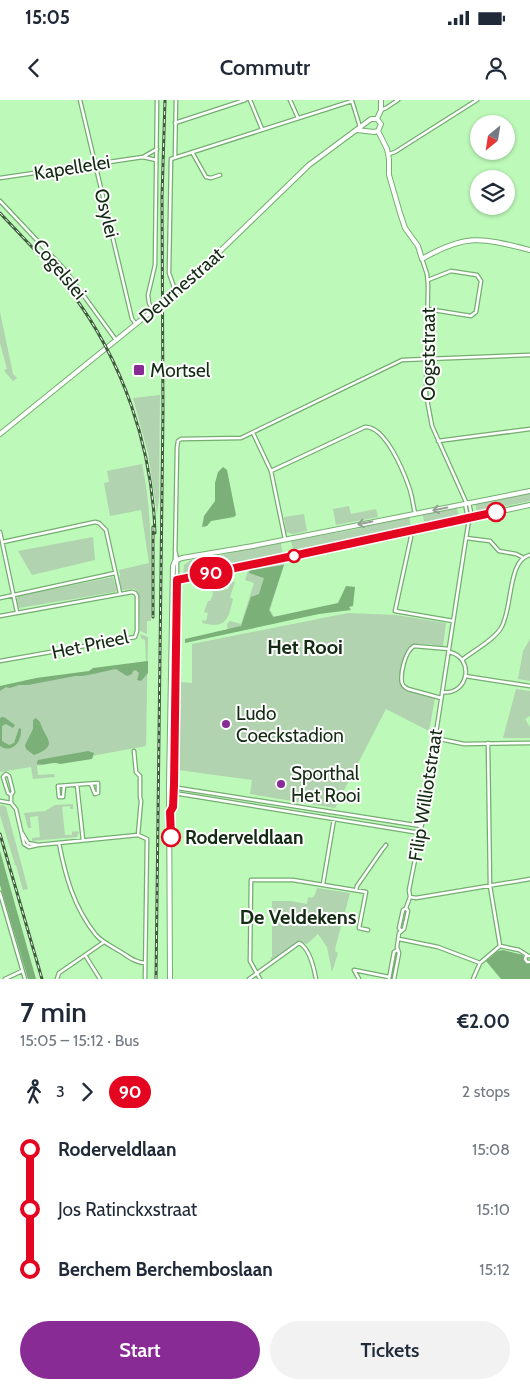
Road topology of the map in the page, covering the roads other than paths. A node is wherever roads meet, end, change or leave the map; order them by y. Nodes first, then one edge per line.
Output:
1 (80, 100) edge
2 (157, 100) edge
3 (176, 100) edge
4 (245, 100) edge
5 (250, 100) edge
6 (290, 100) edge
7 (352, 100) edge
8 (381, 100) edge
9 (398, 100) edge
10 (477, 100) edge
11 (381, 110) junction
12 (298, 118) junction
13 (377, 119) junction
14 (175, 123) junction
15 (368, 123) junction
16 (262, 129) junction
17 (359, 129) junction
18 (370, 131) junction
19 (378, 131) junction
20 (156, 149) junction
21 (192, 152) junction
22 (388, 154) junction
23 (143, 157) junction
24 (176, 157) junction
25 (156, 160) junction
26 (95, 164) junction
27 (220, 175) dead end
28 (0, 178) edge
29 (0, 201) edge
30 (530, 250) edge
31 (422, 258) junction
32 (427, 280) junction
33 (176, 293) junction
34 (427, 309) junction
35 (153, 311) junction
36 (136, 324) junction
37 (116, 340) junction
38 (530, 355) edge
39 (426, 358) junction
40 (530, 429) edge
41 (253, 432) junction
42 (0, 434) edge
43 (438, 441) junction
44 (271, 471) junction
45 (530, 491) edge
46 (466, 503) junction
47 (530, 505) edge
48 (415, 514) junction
49 (469, 518) junction
50 (410, 530) junction
51 (0, 532) edge
52 (466, 538) junction
53 (285, 540) junction
54 (3, 542) junction
55 (530, 555) edge
56 (522, 558) junction
57 (176, 560) junction
58 (116, 573) junction
59 (172, 575) junction
60 (177, 580) junction
61 (120, 593) junction
62 (14, 595) junction
63 (0, 598) edge
64 (18, 612) junction
65 (0, 616) edge
66 (453, 621) junction
67 (449, 650) junction
68 (462, 660) junction
69 (0, 661) edge
70 (465, 676) junction
71 (530, 686) edge
72 (442, 692) junction
73 (441, 698) junction
74 (435, 738) junction
75 (488, 743) junction
76 (530, 743) edge
77 (134, 751) dead end
78 (90, 784) junction
79 (78, 785) junction
80 (64, 786) junction
81 (174, 787) junction
82 (172, 793) junction
83 (211, 793) junction
84 (11, 795) junction
85 (210, 799) junction
86 (0, 801) edge
87 (11, 803) junction
88 (295, 806) junction
89 (294, 813) junction
90 (334, 819) junction
91 (371, 819) junction
92 (370, 825) junction
93 (421, 826) junction
94 (22, 833) junction
95 (420, 833) junction
96 (138, 835) junction
97 (83, 840) junction
98 (59, 843) junction
99 (38, 845) junction
100 (386, 845) dead end
101 (530, 879) edge
102 (323, 885) junction
103 (490, 886) junction
104 (356, 890) junction
105 (0, 893) edge
106 (410, 897) junction
107 (368, 930) dead end
108 (400, 939) junction
109 (104, 942) junction
110 (500, 946) junction
111 (398, 950) junction
112 (85, 955) junction
113 (529, 956) edge
114 (530, 962) edge
115 (480, 963) junction
116 (145, 964) junction
117 (22, 971) junction
118 (258, 974) junction
119 (57, 977) edge
120 (389, 978) edge
121 (5, 979) edge
122 (24, 979) edge
123 (100, 979) edge
124 (145, 979) edge
125 (170, 979) edge
126 (249, 979) edge
127 (256, 979) edge
128 (260, 979) edge
129 (316, 979) edge
130 (359, 979) edge
131 (394, 979) edge
132 (473, 979) edge

1 - 26 street, Osylei
2 - 20 street
3 - 14 street
4 - 14 street
5 - 16 street
6 - 12 street
7 - 12 street
7 - 17 street
8 - 11 street
9 - 11 street
10 - 22 street
11 - 13 street
12 - 16 street
13 - 15 street, Deurnestraat
13 - 19 street
14 - 24 street
15 - 17 street, Deurnestraat
15 - 18 street
16 - 21 street
17 - 18 street
17 - 33 street, Deurnestraat
18 - 19 street
19 - 22 street
20 - 23 street, Kapellelei
20 - 25 street
21 - 24 street
21 - 27 street
22 - 31 street
23 - 25 street, Kapellelei
23 - 26 street, Kapellelei
24 - 33 street
25 - 35 street
26 - 28 street, Kapellelei
26 - 36 street, Osylei
29 - 37 street, Cogelslei
30 - 31 street
31 - 32 street, Oogststraat
32 - 34 street, Oogststraat
32 - 34 street
33 - 35 street, Deurnestraat, bridge
34 - 39 street, Oogststraat
35 - 36 street, Deurnestraat
36 - 37 street, Deurnestraat
37 - 42 street, Deurnestraat
38 - 39 street
39 - 41 street
39 - 43 street, Oogststraat
40 - 43 street
41 - 44 street
41 - 57 street
43 - 46 street, Oogststraat
44 - 48 street
44 - 53 street
45 - 46 street
46 -> 48 street
46 - 49 street, Oogststraat
47 - 49 street
48 -> 53 street
49 - 50 street
49 - 52 street, Filip Williotstraat
50 - 60 street
50 - 66 street
51 - 54 street
52 - 56 street
52 - 66 street, Filip Williotstraat
53 - 57 street
54 - 58 street
54 - 62 street
55 - 56 street
56 - 68 street
57 - 59 street
57 - 60 street
58 - 61 street
58 - 62 street
59 - 60 street
59 - 81 street
60 - 81 street
61 - 64 street
61 - 69 street, Het Prieel
62 - 63 street
62 - 64 street
64 - 65 street
66 - 67 street, Filip Williotstraat
67 - 68 street
67 - 72 street, Filip Williotstraat
67 - 73 street
68 - 70 street
70 - 71 street
70 - 72 street
72 - 73 street, Filip Williotstraat
73 - 74 street, Filip Williotstraat
74 - 75 street
74 - 93 street, Filip Williotstraat
75 - 76 street
75 - 103 street
77 - 96 street
78 - 78 street
78 - 79 street
79 - 80 street
79 - 97 street
80 - 80 street
81 - 82 street
81 - 83 street
82 - 85 street
82 - 125 street
83 - 85 street
83 - 88 street
84 - 84 street
84 - 87 street
85 - 89 street
86 - 87 street
87 - 94 street
88 - 89 street
88 - 91 street
89 - 90 street
90 - 92 street
90 - 102 street
91 - 92 street
91 - 93 street
92 - 95 street
93 - 95 street, Filip Williotstraat
94 - 99 street
94 - 99 street
95 - 106 street, Filip Williotstraat
96 - 97 street
96 - 116 street
97 - 98 street
98 - 99 street
98 - 109 street
100 - 104 street
101 - 103 street
102 - 104 street
102 - 118 street
103 - 106 street
103 - 110 street
104 - 107 street
105 - 117 street
106 - 108 street, Filip Williotstraat
108 - 111 street, Filip Williotstraat
108 - 115 street
109 - 112 street
109 - 116 street
110 - 113 street
110 - 115 street
111 - 120 street
111 - 131 street
112 - 119 street
112 - 123 street
113 - 114 street
115 - 132 street
116 - 124 street
117 - 121 street
117 - 122 street
118 - 126 street
118 - 127 street
118 - 128 street
118 - 129 street
120 - 130 street

